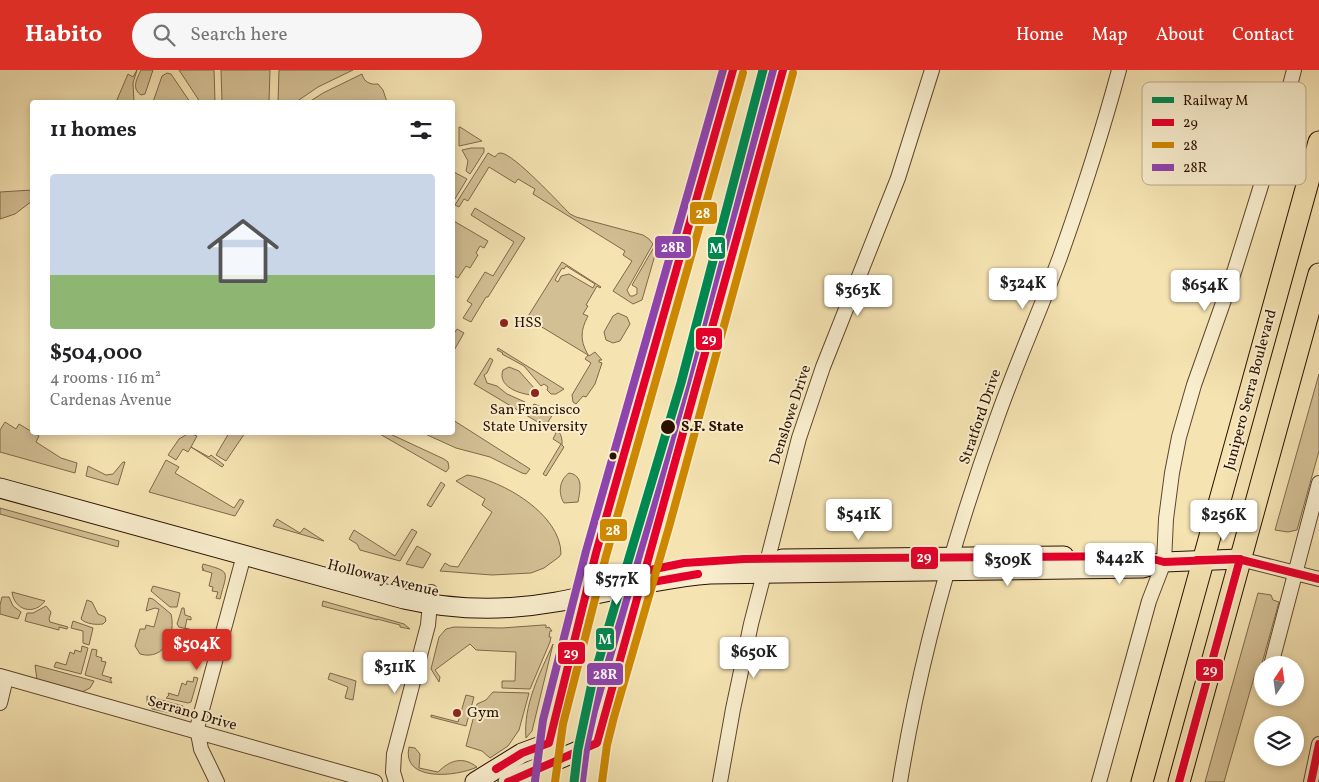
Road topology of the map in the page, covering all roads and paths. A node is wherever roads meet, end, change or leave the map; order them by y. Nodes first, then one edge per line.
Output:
1 (733, 70) edge
2 (783, 70) edge
3 (932, 70) edge
4 (1119, 70) edge
5 (1319, 142) edge
6 (1261, 185) edge
7 (1319, 274) edge
8 (0, 475) edge
9 (1319, 483) edge
10 (0, 488) edge
11 (244, 555) junction
12 (1240, 559) junction
13 (1204, 560) junction
14 (1164, 562) junction
15 (948, 564) junction
16 (766, 565) junction
17 (1294, 573) junction
18 (643, 577) junction
19 (1319, 579) edge
20 (587, 589) junction
21 (430, 598) junction
22 (1273, 656) edge
23 (3, 677) edge
24 (0, 702) edge
25 (197, 732) junction
26 (597, 743) junction
27 (1319, 744) edge
28 (547, 763) edge
29 (217, 782) edge
30 (374, 782) edge
31 (396, 782) edge
32 (475, 782) edge
33 (508, 782) edge
34 (592, 782) edge
35 (720, 782) edge
36 (900, 782) edge
37 (1099, 782) edge
38 (1142, 782) edge
39 (1179, 782) edge
40 (1310, 782) edge

1 - 20 highway
2 - 18 highway
3 - 16 street, Denslowe Drive
4 - 15 street, Stratford Drive
5 - 13 main road, Junipero Serra Boulevard
6 - 14 street
7 - 12 main road
8 - 21 street, Holloway Avenue
9 - 17 street
10 - 11 street, Holloway Avenue
11 - 21 street, Holloway Avenue
11 - 25 street
12 - 13 street, Holloway Avenue
12 - 17 street, Holloway Avenue
12 - 39 main road
13 - 14 street, Holloway Avenue
13 - 38 main road, Junipero Serra Boulevard
14 - 15 street, Holloway Avenue
14 - 37 street
15 - 16 street, Holloway Avenue
15 - 36 street, Stratford Drive
16 - 18 street, Holloway Avenue
16 - 35 street, Denslowe Drive
17 - 19 street, Holloway Avenue
17 - 22 street
18 - 20 street, Holloway Avenue
18 - 26 highway
20 - 21 street, Holloway Avenue
20 - 28 highway
21 - 31 street
23 - 24 street
23 - 25 street, Serrano Drive
25 - 29 street
25 - 30 street, Serrano Drive
26 - 28 street
26 - 34 highway
27 - 40 street
28 - 32 street
28 - 33 street

